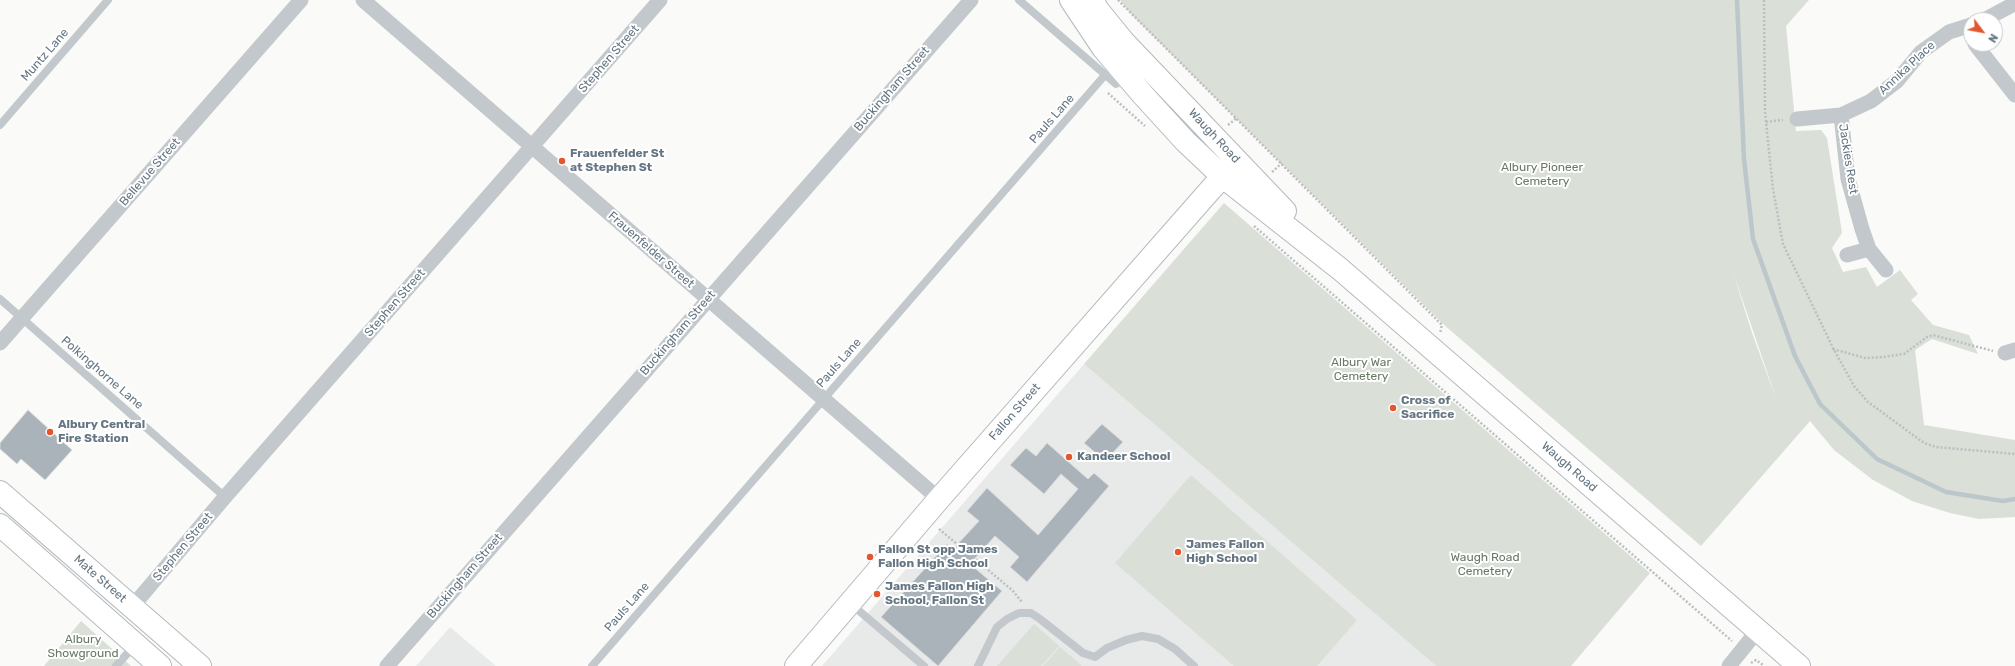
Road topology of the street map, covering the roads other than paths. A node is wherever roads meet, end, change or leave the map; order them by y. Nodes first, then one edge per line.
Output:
1 (108, 0) edge
2 (301, 0) edge
3 (363, 0) edge
4 (660, 0) edge
5 (971, 0) edge
6 (1019, 0) edge
7 (1071, 0) edge
8 (1093, 0) edge
9 (2015, 1) edge
10 (1999, 12) edge
11 (1963, 30) edge
12 (1981, 52) edge
13 (1105, 76) junction
14 (1128, 78) junction
15 (2015, 95) edge
16 (1841, 115) junction
17 (1797, 119) dead end
18 (0, 125) edge
19 (532, 148) junction
20 (1237, 161) junction
21 (1222, 176) junction
22 (1869, 249) junction
23 (1847, 255) dead end
24 (1340, 269) junction
25 (1886, 270) dead end
26 (0, 299) edge
27 (708, 299) junction
28 (22, 318) junction
29 (0, 343) edge
30 (824, 399) junction
31 (0, 492) edge
32 (225, 498) junction
33 (939, 499) junction
34 (0, 524) edge
35 (850, 604) junction
36 (132, 607) junction
37 (1758, 630) junction
38 (135, 645) junction
39 (116, 666) edge
40 (160, 666) edge
41 (200, 666) edge
42 (387, 666) edge
43 (592, 666) edge
44 (796, 666) edge
45 (924, 666) edge
46 (978, 666) edge
47 (1194, 666) edge
48 (1729, 666) edge
49 (1799, 666) edge

1 - 18 lane, Muntz Lane
2 - 28 street, Bellevue Street
3 - 19 street, Frauenfelder Street
4 - 19 street, Stephen Street
5 - 27 street, Buckingham Street
6 - 13 lane
7 - 14 main road, Waugh Road
8 - 20 main road, Waugh Road
9 - 10 street
11 - 16 street, Annika Place
12 - 15 street
13 - 14 lane
13 - 30 lane, Pauls Lane
14 - 21 main road, Waugh Road
16 - 17 street, Annika Place
16 - 22 street, Jackies Rest
19 - 27 street, Frauenfelder Street
19 - 32 street, Stephen Street
20 - 21 main road, Fallon Street
20 - 24 main road, Waugh Road
21 - 24 main road, Waugh Road
21 - 33 main road, Fallon Street
22 - 23 street
22 - 25 street, Jackies Rest
24 - 37 main road, Waugh Road
26 - 28 lane, Polkinghorne Lane
27 - 30 street, Frauenfelder Street
27 - 42 street, Buckingham Street
28 - 29 street, Bellevue Street
28 - 32 lane, Polkinghorne Lane
30 - 33 street, Frauenfelder Street
30 - 43 lane, Pauls Lane
31 - 36 main road, Mate Street
32 - 36 street, Stephen Street
33 - 35 main road, Fallon Street
34 - 38 main road
35 - 44 main road, Fallon Street
35 - 45 lane
36 - 41 main road, Mate Street
37 - 48 street
37 - 49 main road, Waugh Road
38 - 39 lane
38 - 40 main road
46 - 47 lane

